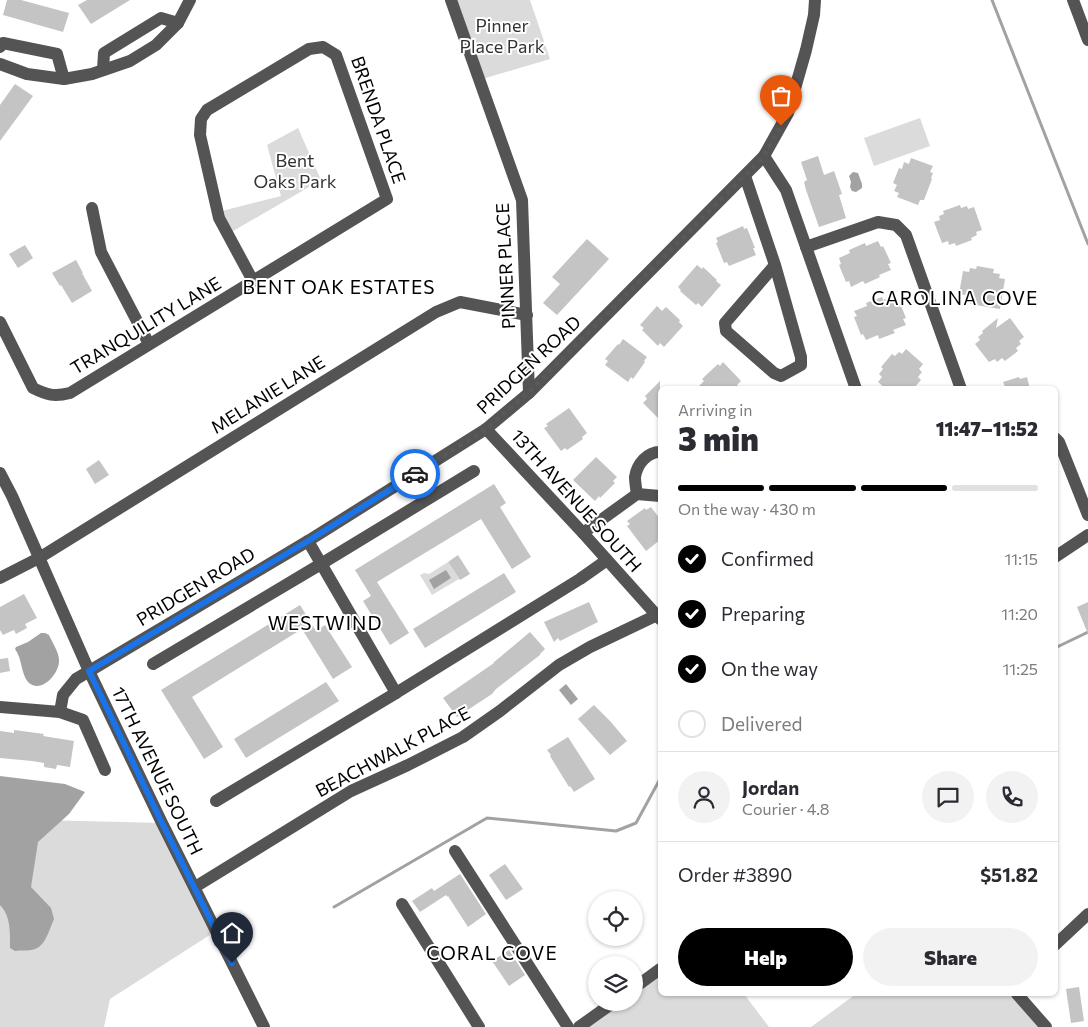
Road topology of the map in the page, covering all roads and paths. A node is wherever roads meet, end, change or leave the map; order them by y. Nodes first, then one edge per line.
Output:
1 (190, 0) edge
2 (451, 0) edge
3 (815, 0) edge
4 (1073, 0) edge
5 (178, 22) junction
6 (1088, 40) edge
7 (0, 47) edge
8 (0, 64) edge
9 (103, 70) junction
10 (64, 79) junction
11 (764, 156) junction
12 (745, 176) junction
13 (387, 199) joint
14 (92, 208) dead end
15 (806, 247) junction
16 (775, 266) junction
17 (253, 281) junction
18 (526, 315) junction
19 (0, 322) edge
20 (150, 344) junction
21 (855, 386) edge
22 (960, 386) edge
23 (529, 392) junction
24 (486, 429) junction
25 (1058, 440) edge
26 (658, 451) edge
27 (474, 471) dead end
28 (0, 473) edge
29 (636, 494) junction
30 (658, 496) edge
31 (1088, 515) edge
32 (583, 533) junction
33 (1088, 535) edge
34 (308, 541) junction
35 (1058, 555) edge
36 (39, 558) junction
37 (607, 560) junction
38 (321, 564) junction
39 (0, 578) edge
40 (658, 617) edge
41 (153, 664) dead end
42 (89, 671) junction
43 (396, 693) junction
44 (0, 707) edge
45 (60, 712) junction
46 (105, 770) dead end
47 (216, 801) dead end
48 (455, 851) dead end
49 (195, 887) junction
50 (402, 904) dead end
51 (1088, 914) edge
52 (1058, 942) edge
53 (658, 970) edge
54 (643, 981) edge
55 (1019, 996) edge
56 (602, 1011) edge
57 (264, 1027) edge
58 (479, 1027) edge
59 (568, 1027) edge
60 (580, 1027) edge
61 (1046, 1027) edge

1 - 5 street
2 - 18 street, PINNER PLACE
3 - 11 street, PRIDGEN ROAD
4 - 6 street
5 - 9 street
5 - 9 street
7 - 10 street
8 - 10 street
9 - 10 street
11 - 12 street, PRIDGEN ROAD
11 - 15 street
12 - 16 street
12 - 23 street, PRIDGEN ROAD
13 - 17 street, TRANQUILITY LANE
13 - 17 street, BRENDA PLACE
14 - 20 street
15 - 21 street
15 - 22 street
16 - 16 street
17 - 20 street, TRANQUILITY LANE
18 - 23 street, PINNER PLACE
18 - 36 street, MELANIE LANE
19 - 20 street, TRANQUILITY LANE
23 - 24 street, PRIDGEN ROAD
24 - 32 street, 13TH AVENUE SOUTH
24 - 34 street, PRIDGEN ROAD
25 - 31 street
26 - 29 street
27 - 38 street
28 - 36 street, 17TH AVENUE SOUTH
29 - 30 street
29 - 32 street
32 - 37 street, 13TH AVENUE SOUTH
33 - 35 street
34 - 38 street
34 - 42 street, PRIDGEN ROAD
36 - 39 street, MELANIE LANE
36 - 42 street, 17TH AVENUE SOUTH
37 - 40 street, 13TH AVENUE SOUTH
37 - 43 street
38 - 41 street
38 - 43 street
40 - 49 street, BEACHWALK PLACE
42 - 45 street, PRIDGEN ROAD
42 - 49 street, 17TH AVENUE SOUTH
43 - 47 street
44 - 45 street
45 - 46 street
48 - 59 street
49 - 57 street, 17TH AVENUE SOUTH
50 - 58 street
51 - 52 street
53 - 54 street
55 - 61 street
56 - 60 street

